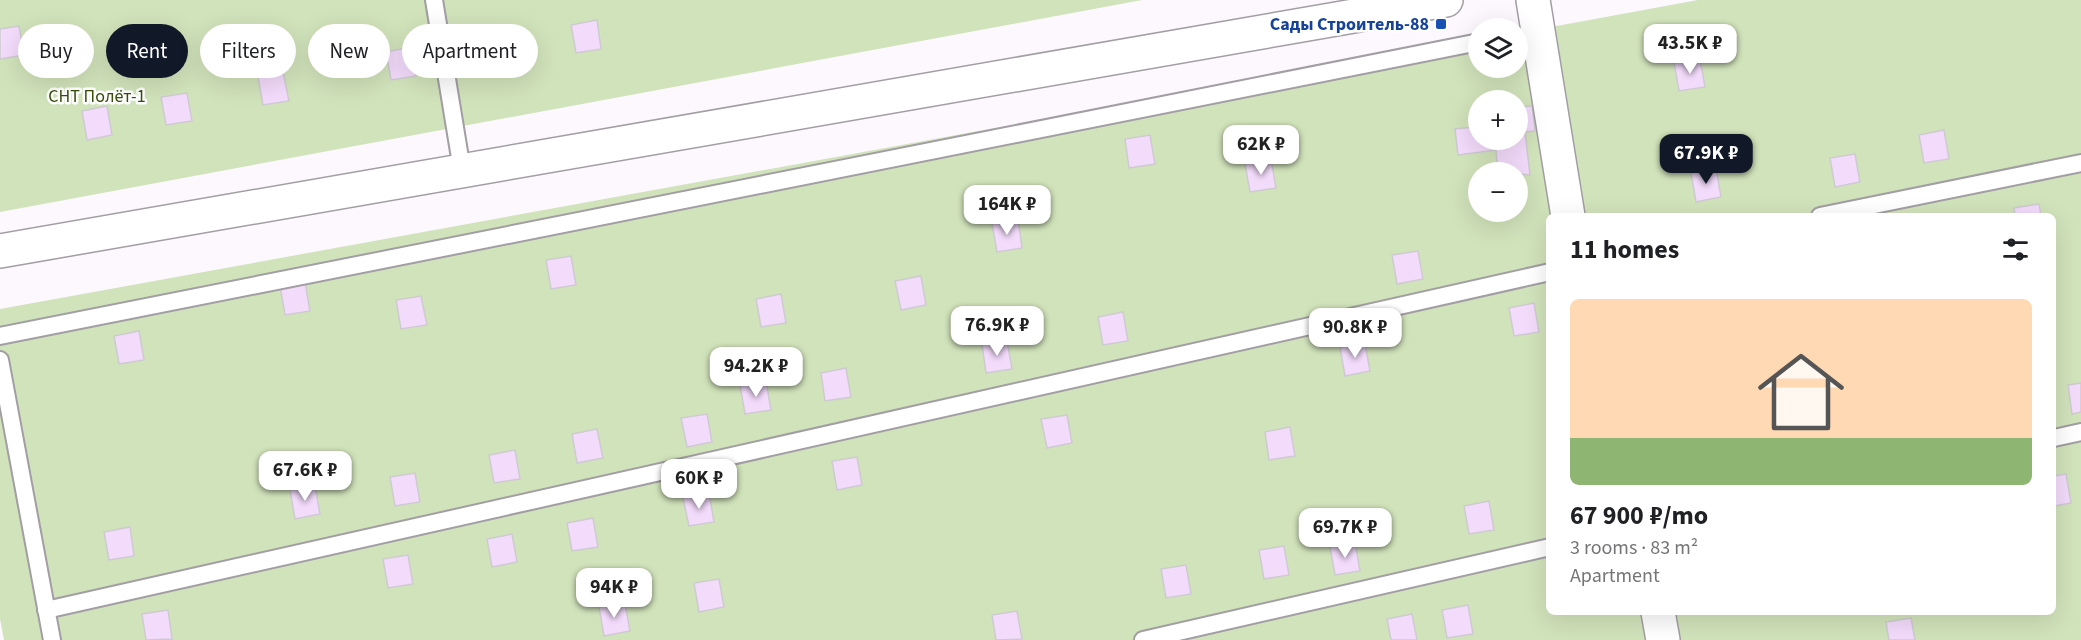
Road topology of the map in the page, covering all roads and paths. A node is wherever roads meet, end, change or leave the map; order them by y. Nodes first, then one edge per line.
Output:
1 (434, 0) edge
2 (1446, 0) edge
3 (1529, 22) edge
4 (1468, 44) edge
5 (2081, 163) edge
6 (462, 170) junction
7 (1567, 213) edge
8 (1836, 213) edge
9 (0, 251) edge
10 (1546, 273) edge
11 (0, 336) edge
12 (0, 360) edge
13 (2081, 432) edge
14 (2056, 438) edge
15 (1546, 548) edge
16 (46, 610) junction
17 (1659, 615) edge
18 (52, 640) edge
19 (1143, 640) edge
20 (1663, 640) edge

1 - 6 lane
2 - 6 street
3 - 7 street
4 - 11 lane
5 - 8 lane
6 - 9 street
10 - 16 lane
12 - 16 lane
13 - 14 lane
15 - 19 lane
16 - 18 lane
17 - 20 street

